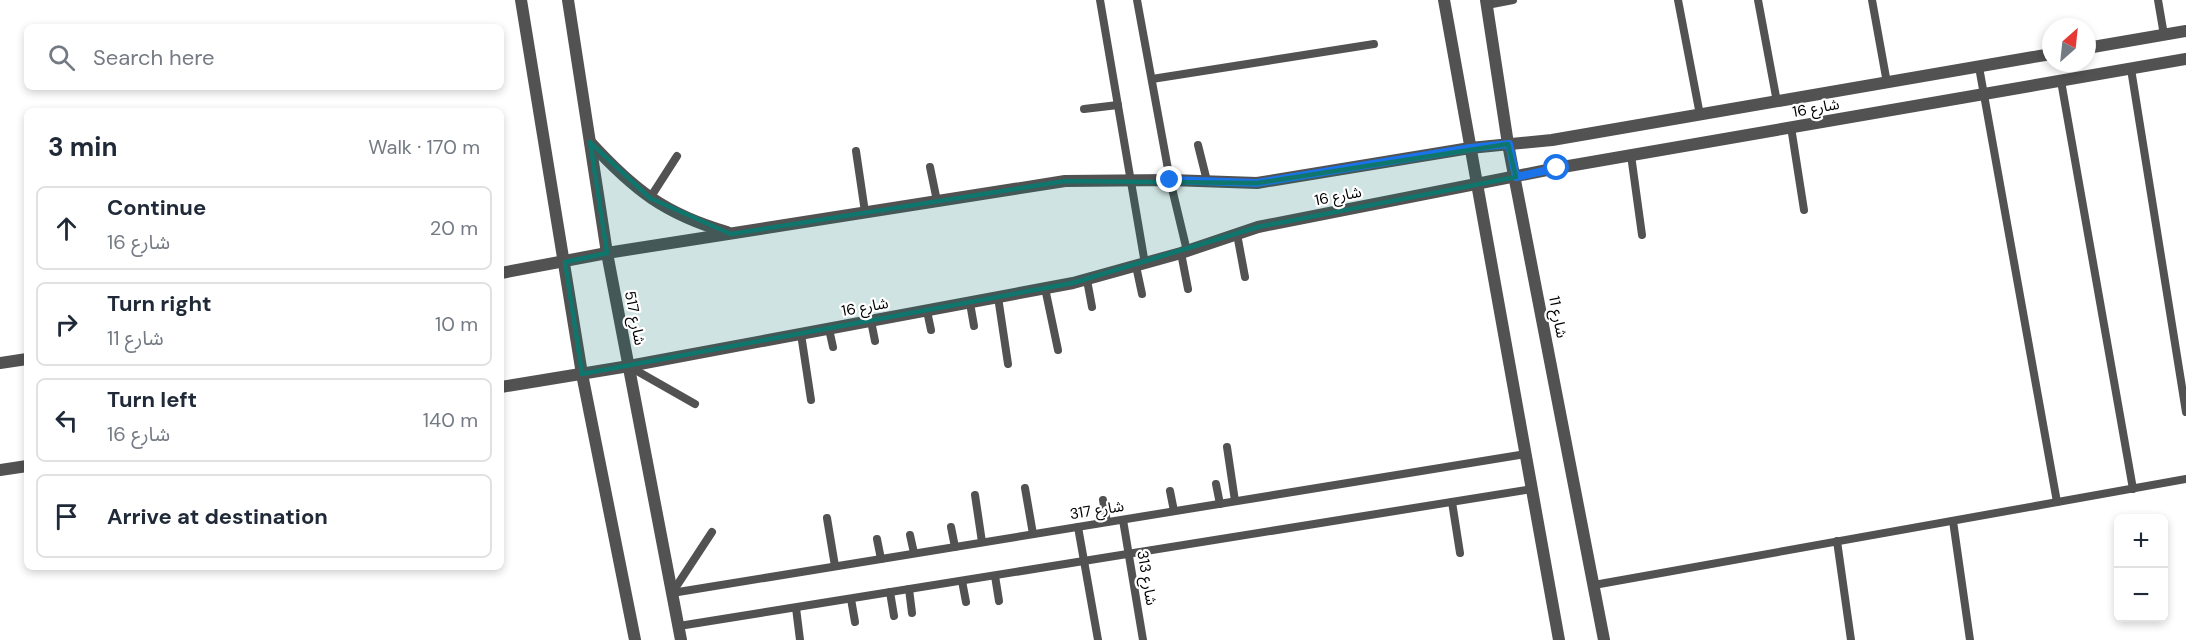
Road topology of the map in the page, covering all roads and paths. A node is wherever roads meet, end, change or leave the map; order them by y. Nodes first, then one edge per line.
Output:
1 (521, 0) edge
2 (568, 0) edge
3 (1100, 0) edge
4 (1137, 0) edge
5 (1444, 0) edge
6 (1513, 0) edge
7 (1678, 0) edge
8 (1758, 0) edge
9 (1872, 0) edge
10 (2157, 0) edge
11 (1487, 2) edge
12 (2186, 31) edge
13 (2164, 35) junction
14 (1374, 44) dead end
15 (2096, 46) edge
16 (2042, 56) edge
17 (2186, 59) edge
18 (1979, 67) junction
19 (2131, 69) junction
20 (1152, 78) junction
21 (2061, 81) junction
22 (1887, 83) junction
23 (1984, 94) junction
24 (1777, 102) junction
25 (1118, 105) junction
26 (1084, 109) dead end
27 (1700, 115) junction
28 (1791, 127) junction
29 (590, 142) junction
30 (1509, 144) junction
31 (1198, 145) dead end
32 (1470, 148) junction
33 (856, 151) dead end
34 (1631, 155) junction
35 (677, 156) dead end
36 (930, 166) dead end
37 (1516, 177) junction
38 (1131, 179) junction
39 (1170, 180) junction
40 (1207, 181) junction
41 (1476, 185) junction
42 (650, 198) junction
43 (937, 201) junction
44 (1804, 210) dead end
45 (865, 213) junction
46 (731, 234) junction
47 (1237, 234) junction
48 (1642, 235) dead end
49 (1184, 252) junction
50 (607, 253) junction
51 (565, 262) junction
52 (1141, 265) junction
53 (504, 272) edge
54 (1245, 278) dead end
55 (1087, 280) junction
56 (1046, 288) junction
57 (1188, 289) dead end
58 (1142, 294) dead end
59 (998, 297) junction
60 (970, 303) junction
61 (1092, 307) dead end
62 (927, 311) junction
63 (871, 321) junction
64 (974, 326) dead end
65 (829, 329) junction
66 (931, 330) dead end
67 (801, 334) junction
68 (875, 341) dead end
69 (833, 347) dead end
70 (1058, 350) dead end
71 (24, 359) edge
72 (0, 363) edge
73 (1008, 364) dead end
74 (629, 366) junction
75 (582, 374) junction
76 (504, 387) edge
77 (811, 400) dead end
78 (695, 404) dead end
79 (2186, 412) edge
80 (1227, 447) dead end
81 (1526, 454) junction
82 (24, 466) edge
83 (0, 470) edge
84 (2186, 479) edge
85 (1216, 484) dead end
86 (1025, 488) dead end
87 (1532, 489) junction
88 (2133, 489) junction
89 (1170, 491) dead end
90 (975, 495) dead end
91 (1103, 500) dead end
92 (1235, 501) junction
93 (1452, 502) junction
94 (2057, 502) junction
95 (1220, 504) junction
96 (1174, 511) junction
97 (827, 518) dead end
98 (1123, 519) junction
99 (1953, 521) junction
100 (1107, 522) junction
101 (951, 527) dead end
102 (1078, 527) junction
103 (712, 532) dead end
104 (1032, 534) junction
105 (910, 535) dead end
106 (877, 539) dead end
107 (1837, 541) junction
108 (982, 542) junction
109 (955, 547) junction
110 (1460, 553) dead end
111 (914, 554) junction
112 (1129, 554) junction
113 (881, 559) junction
114 (1084, 561) junction
115 (836, 566) junction
116 (995, 576) junction
117 (962, 581) junction
118 (1594, 585) junction
119 (909, 590) junction
120 (890, 592) junction
121 (672, 593) junction
122 (851, 599) junction
123 (999, 601) dead end
124 (966, 602) dead end
125 (796, 608) junction
126 (912, 613) dead end
127 (894, 616) dead end
128 (855, 622) dead end
129 (679, 626) junction
130 (635, 640) edge
131 (681, 640) edge
132 (800, 640) edge
133 (1098, 640) edge
134 (1143, 640) edge
135 (1559, 640) edge
136 (1604, 640) edge
137 (1851, 640) edge
138 (1970, 640) edge

1 - 51 street
2 - 29 street, شارع 517
3 - 25 lane
4 - 20 lane
5 - 32 street
6 - 11 lane
7 - 27 lane
8 - 24 lane
9 - 22 lane
10 - 13 lane
11 - 30 street, شارع 11
12 - 13 street
13 - 15 street
14 - 20 lane
16 - 18 street, شارع 16
17 - 19 street, شارع 16
18 - 22 street, شارع 16
18 - 23 lane
19 - 21 street, شارع 16
19 - 79 lane
20 - 39 lane
21 - 23 street, شارع 16
21 - 88 lane
22 - 24 street, شارع 16
23 - 28 street, شارع 16
23 - 94 lane
24 - 27 street, شارع 16
25 - 26 lane
25 - 38 lane
27 - 30 street, شارع 16
28 - 34 street, شارع 16
28 - 44 lane
29 - 42 street
29 - 50 street, شارع 517
30 - 32 street, شارع 16
30 - 37 street, شارع 11
31 - 40 lane
32 - 40 street, شارع 16
32 - 41 street
33 - 45 lane
34 - 37 street, شارع 16
34 - 48 lane
35 - 42 lane
36 - 43 lane
37 - 41 street, شارع 16
37 - 118 street, شارع 11
38 - 39 street, شارع 16
38 - 43 street, شارع 16
38 - 52 lane
39 - 40 street, شارع 16
39 - 49 lane
41 - 47 street, شارع 16
41 - 81 street
42 - 46 street
43 - 45 street, شارع 16
45 - 46 street, شارع 16
46 - 50 street, شارع 16
47 - 49 street, شارع 16
47 - 54 lane
49 - 52 street, شارع 16
49 - 57 lane
50 - 51 street, شارع 16
50 - 74 street, شارع 517
51 - 53 street, شارع 16
51 - 75 street
52 - 55 street, شارع 16
52 - 58 lane
55 - 56 street, شارع 16
55 - 61 lane
56 - 59 street, شارع 16
56 - 70 lane
59 - 60 street, شارع 16
59 - 73 lane
60 - 62 street, شارع 16
60 - 64 lane
62 - 63 street, شارع 16
62 - 66 lane
63 - 65 street, شارع 16
63 - 68 lane
65 - 67 street, شارع 16
65 - 69 lane
67 - 74 street, شارع 16
67 - 77 lane
71 - 72 street
74 - 75 street, شارع 16
74 - 78 lane
74 - 121 street, شارع 517
75 - 76 street, شارع 16
75 - 130 street
80 - 92 lane
81 - 87 street
81 - 92 lane, شارع 317
82 - 83 street
84 - 88 lane
85 - 95 lane
86 - 104 lane
87 - 93 lane
87 - 135 street
88 - 94 lane
89 - 96 lane
90 - 108 lane
91 - 100 lane
92 - 95 lane, شارع 317
93 - 110 lane
93 - 112 lane
94 - 99 lane
95 - 96 lane, شارع 317
96 - 98 lane, شارع 317
97 - 115 lane
98 - 100 lane, شارع 317
98 - 112 lane, شارع 313
99 - 107 lane
99 - 138 lane
100 - 102 lane, شارع 317
101 - 109 lane
102 - 104 lane, شارع 317
102 - 114 lane
103 - 121 lane
104 - 108 lane, شارع 317
105 - 111 lane
106 - 113 lane
107 - 118 lane
107 - 137 lane
108 - 109 lane, شارع 317
109 - 111 lane, شارع 317
111 - 113 lane, شارع 317
112 - 114 lane
112 - 134 lane, شارع 313
113 - 115 lane, شارع 317
114 - 116 lane
114 - 133 lane
115 - 121 lane, شارع 317
116 - 117 lane
116 - 123 lane
117 - 119 lane
117 - 124 lane
118 - 136 street, شارع 11
119 - 120 lane
119 - 126 lane
120 - 122 lane
120 - 127 lane
121 - 129 street, شارع 517
122 - 125 lane
122 - 128 lane
125 - 129 lane
125 - 132 lane
129 - 131 street, شارع 517

